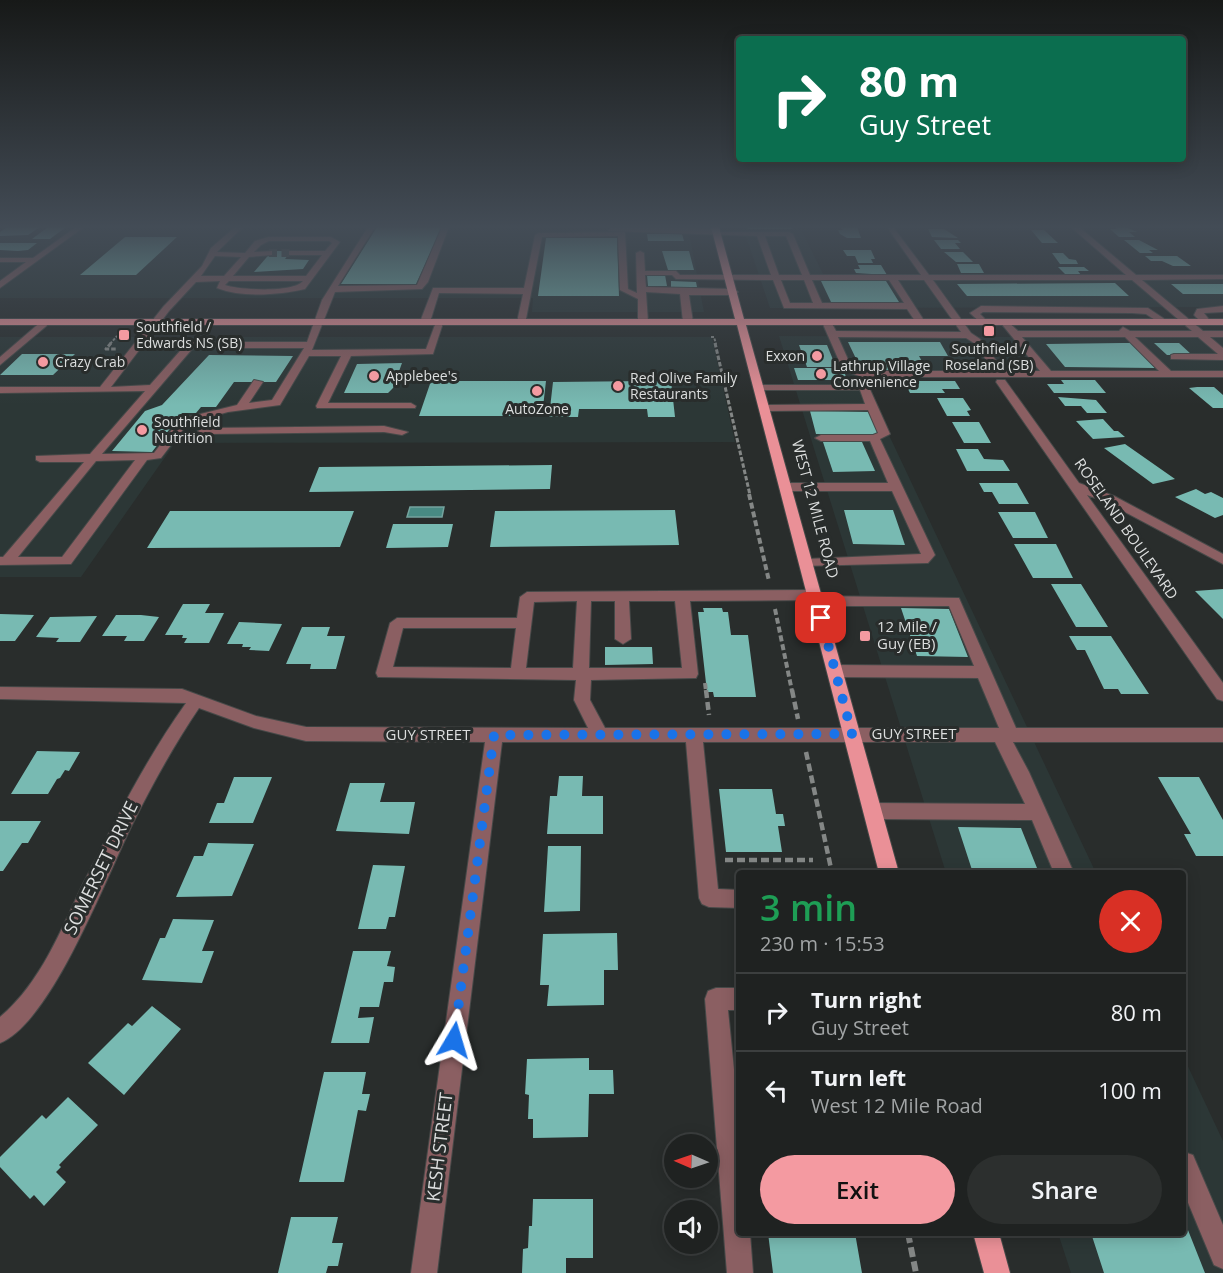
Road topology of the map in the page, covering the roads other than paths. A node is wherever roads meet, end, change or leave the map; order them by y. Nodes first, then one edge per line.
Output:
1 (189, 286) edge
2 (336, 286) edge
3 (420, 286) edge
4 (529, 286) edge
5 (624, 286) edge
6 (641, 286) edge
7 (732, 286) edge
8 (779, 286) edge
9 (810, 286) edge
10 (897, 286) edge
11 (932, 286) edge
12 (1146, 286) edge
13 (334, 289) junction
14 (528, 291) junction
15 (684, 292) junction
16 (734, 292) junction
17 (641, 294) junction
18 (819, 306) junction
19 (910, 306) junction
20 (1223, 309) edge
21 (0, 322) edge
22 (46, 322) junction
23 (158, 322) junction
24 (316, 322) junction
25 (425, 322) junction
26 (441, 322) junction
27 (522, 322) junction
28 (643, 322) junction
29 (688, 322) junction
30 (742, 322) junction
31 (826, 322) junction
32 (845, 322) junction
33 (920, 322) junction
34 (959, 322) junction
35 (983, 322) junction
36 (1005, 322) junction
37 (1115, 322) junction
38 (1164, 322) junction
39 (1188, 322) junction
40 (1206, 322) junction
41 (1223, 322) edge
42 (832, 334) junction
43 (858, 334) junction
44 (1127, 334) junction
45 (1202, 334) junction
46 (1223, 334) edge
47 (968, 335) junction
48 (1018, 338) junction
49 (307, 349) junction
50 (347, 352) junction
51 (1223, 355) edge
52 (1174, 357) dead end
53 (0, 362) edge
54 (1048, 374) junction
55 (1168, 374) junction
56 (1223, 374) edge
57 (1001, 378) junction
58 (258, 382) dead end
59 (760, 387) junction
60 (153, 388) junction
61 (0, 390) edge
62 (103, 390) junction
63 (411, 406) dead end
64 (872, 407) junction
65 (240, 408) junction
66 (765, 408) junction
67 (204, 431) dead end
68 (402, 432) dead end
69 (821, 438) dead end
70 (874, 438) junction
71 (143, 457) junction
72 (40, 458) dead end
73 (93, 458) junction
74 (1075, 486) junction
75 (786, 487) junction
76 (896, 487) junction
77 (1223, 560) edge
78 (4, 561) edge
79 (806, 563) junction
80 (584, 596) junction
81 (622, 596) junction
82 (682, 596) junction
83 (815, 598) junction
84 (524, 623) junction
85 (623, 639) dead end
86 (835, 671) junction
87 (984, 672) junction
88 (518, 674) junction
89 (582, 674) junction
90 (0, 693) edge
91 (1223, 695) edge
92 (197, 699) junction
93 (599, 734) junction
94 (694, 734) junction
95 (852, 734) junction
96 (1005, 734) junction
97 (494, 735) junction
98 (1223, 735) edge
99 (872, 811) junction
100 (1037, 812) junction
101 (888, 870) edge
102 (1063, 870) edge
103 (736, 899) edge
104 (736, 999) edge
105 (0, 1032) edge
106 (1186, 1169) edge
107 (736, 1227) edge
108 (737, 1236) edge
109 (987, 1236) edge
110 (1223, 1256) edge
111 (424, 1273) edge
112 (740, 1273) edge
113 (997, 1273) edge

1 - 23 street
2 - 13 street
3 - 13 street
4 - 14 street
5 - 17 street
6 - 17 street
7 - 16 main road, WEST 12 MILE ROAD
8 - 18 street
9 - 18 street
10 - 19 street
11 - 34 street
12 - 39 street
13 - 24 street
14 - 25 street
14 - 27 street
15 - 16 street
15 - 17 street
15 - 29 street
16 - 30 main road, WEST 12 MILE ROAD
17 - 28 street
18 - 19 street
19 - 33 street
20 - 40 street
21 - 22 main road
22 - 23 main road
22 - 53 street
23 - 24 main road
23 - 62 street
24 - 25 main road
24 - 49 street
25 - 26 main road
26 - 27 main road
26 - 50 street
27 - 28 main road
28 - 29 main road
29 - 30 main road
30 - 31 main road
30 - 59 main road, WEST 12 MILE ROAD
31 - 32 main road
31 - 42 street
32 - 33 main road
32 - 43 street
33 - 34 main road
34 - 35 main road
34 - 47 street, ROSELAND BOULEVARD
35 - 36 main road
35 - 38 street
36 - 37 main road
36 - 48 street
37 - 38 main road
37 - 44 street
38 - 39 main road
39 - 40 main road
39 - 45 street
40 - 41 main road
42 - 43 street
42 - 57 street
43 - 47 street
44 - 45 street
44 - 48 street
44 - 55 street
45 - 46 street
45 - 51 street
47 - 57 street, ROSELAND BOULEVARD
48 - 54 street
49 - 50 street
49 - 60 street
49 - 65 street
50 - 63 street
51 - 52 street
54 - 55 street
54 - 57 street
55 - 56 street
57 - 74 street, ROSELAND BOULEVARD
58 - 65 street
59 - 64 street
59 - 66 main road, WEST 12 MILE ROAD
60 - 62 street
60 - 73 street
61 - 62 street
64 - 66 street
64 - 70 street
65 - 71 street
66 - 75 main road, WEST 12 MILE ROAD
67 - 68 street
69 - 70 street
70 - 76 street
71 - 73 street
71 - 78 street
72 - 73 street
73 - 78 street
74 - 77 street
74 - 91 street, ROSELAND BOULEVARD
75 - 76 street
75 - 79 main road, WEST 12 MILE ROAD
76 - 79 street
79 - 83 main road, WEST 12 MILE ROAD
80 - 81 street
80 - 84 street
80 - 89 street
81 - 82 street
81 - 85 street
82 - 83 street
82 - 89 street
83 - 86 main road, WEST 12 MILE ROAD
83 - 87 street
84 - 88 street
84 - 88 street
86 - 87 street
86 - 95 main road, WEST 12 MILE ROAD
87 - 96 street
88 - 89 street
89 - 93 street
90 - 92 street, GUY STREET
92 - 97 street, GUY STREET
92 - 105 street, SOMERSET DRIVE
93 - 94 street, GUY STREET
93 - 97 street, GUY STREET
94 - 95 street, GUY STREET
94 - 103 street
95 - 96 street, GUY STREET
95 - 99 main road, WEST 12 MILE ROAD
96 - 98 street, GUY STREET
96 - 100 street
97 - 111 street, KESH STREET
99 - 100 street
99 - 101 main road, WEST 12 MILE ROAD
100 - 102 street
104 - 107 street
106 - 110 street
108 - 112 street
109 - 113 main road

